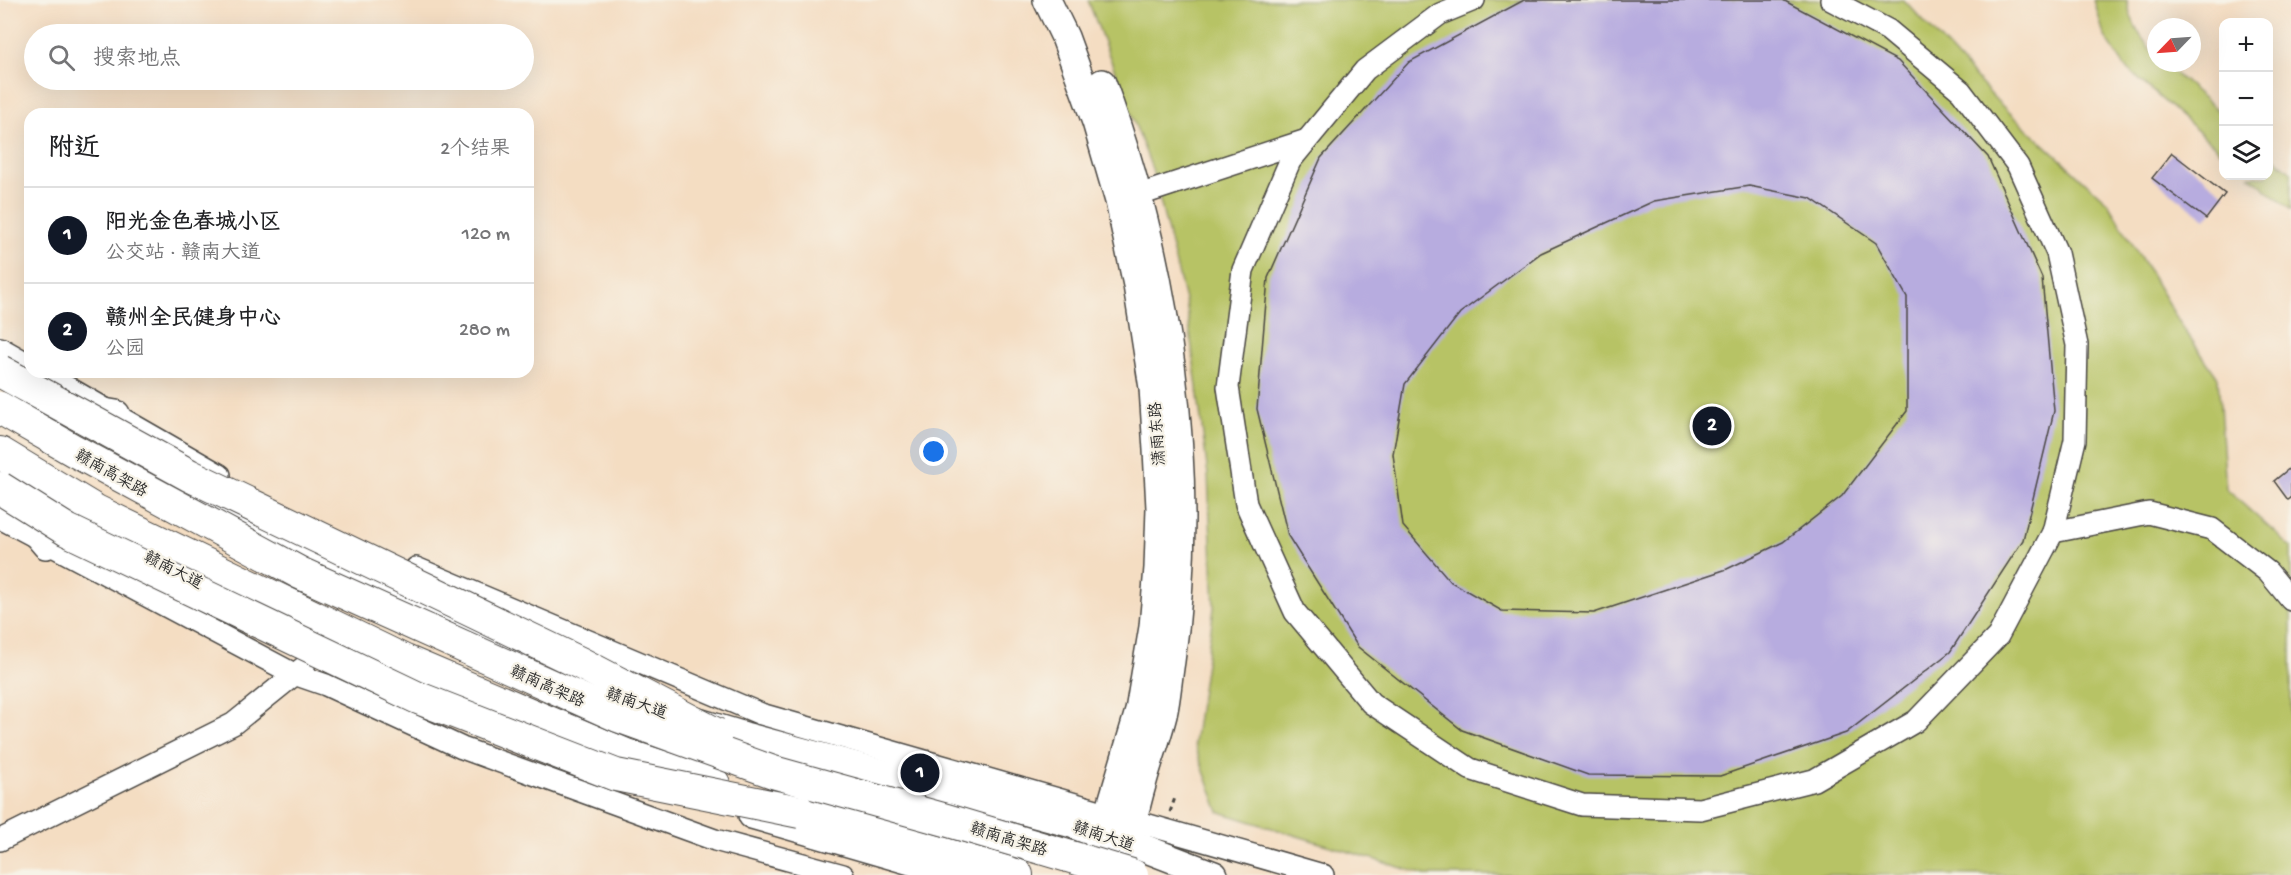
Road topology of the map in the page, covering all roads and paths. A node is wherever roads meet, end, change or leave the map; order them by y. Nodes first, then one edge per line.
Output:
1 (1047, 0) edge
2 (1068, 0) edge
3 (1473, 0) edge
4 (1831, 0) edge
5 (1308, 140) junction
6 (1136, 196) junction
7 (0, 348) edge
8 (24, 362) edge
9 (0, 371) edge
10 (52, 378) edge
11 (8, 397) edge
12 (116, 414) junction
13 (0, 453) edge
14 (0, 476) edge
15 (0, 490) edge
16 (0, 518) edge
17 (2053, 532) junction
18 (46, 544) junction
19 (2291, 600) edge
20 (331, 646) junction
21 (294, 674) junction
22 (808, 781) junction
23 (800, 812) junction
24 (1118, 828) junction
25 (0, 840) edge
26 (843, 875) edge
27 (959, 875) edge
28 (1017, 875) edge
29 (1092, 875) edge
30 (1119, 875) edge
31 (1132, 875) edge
32 (1214, 875) edge
33 (1323, 875) edge

1 - 24 main road, 潇雨东路
2 - 6 main road, 潇雨东路
3 - 5 street
4 - 17 street
5 - 6 street
5 - 17 street
6 - 24 main road, 潇雨东路
7 - 8 street
9 - 22 highway, bridge
10 - 12 street
11 - 12 main road
11 - 22 highway, 赣南高架路, bridge
11 - 24 main road, 赣南大道
12 - 24 street
13 - 23 highway, 赣南高架路, bridge
14 - 20 main road, 赣南大道
15 - 18 main road
15 - 23 highway, bridge
16 - 18 street
17 - 19 street
18 - 21 street
20 - 21 street
20 - 27 main road, 赣南大道
21 - 25 street
21 - 26 street
22 - 31 highway, 赣南高架路, bridge
23 - 28 highway, 赣南高架路
24 - 29 main road, 潇雨东路
24 - 30 main road, 潇雨东路
24 - 32 main road, 赣南大道
24 - 33 street

